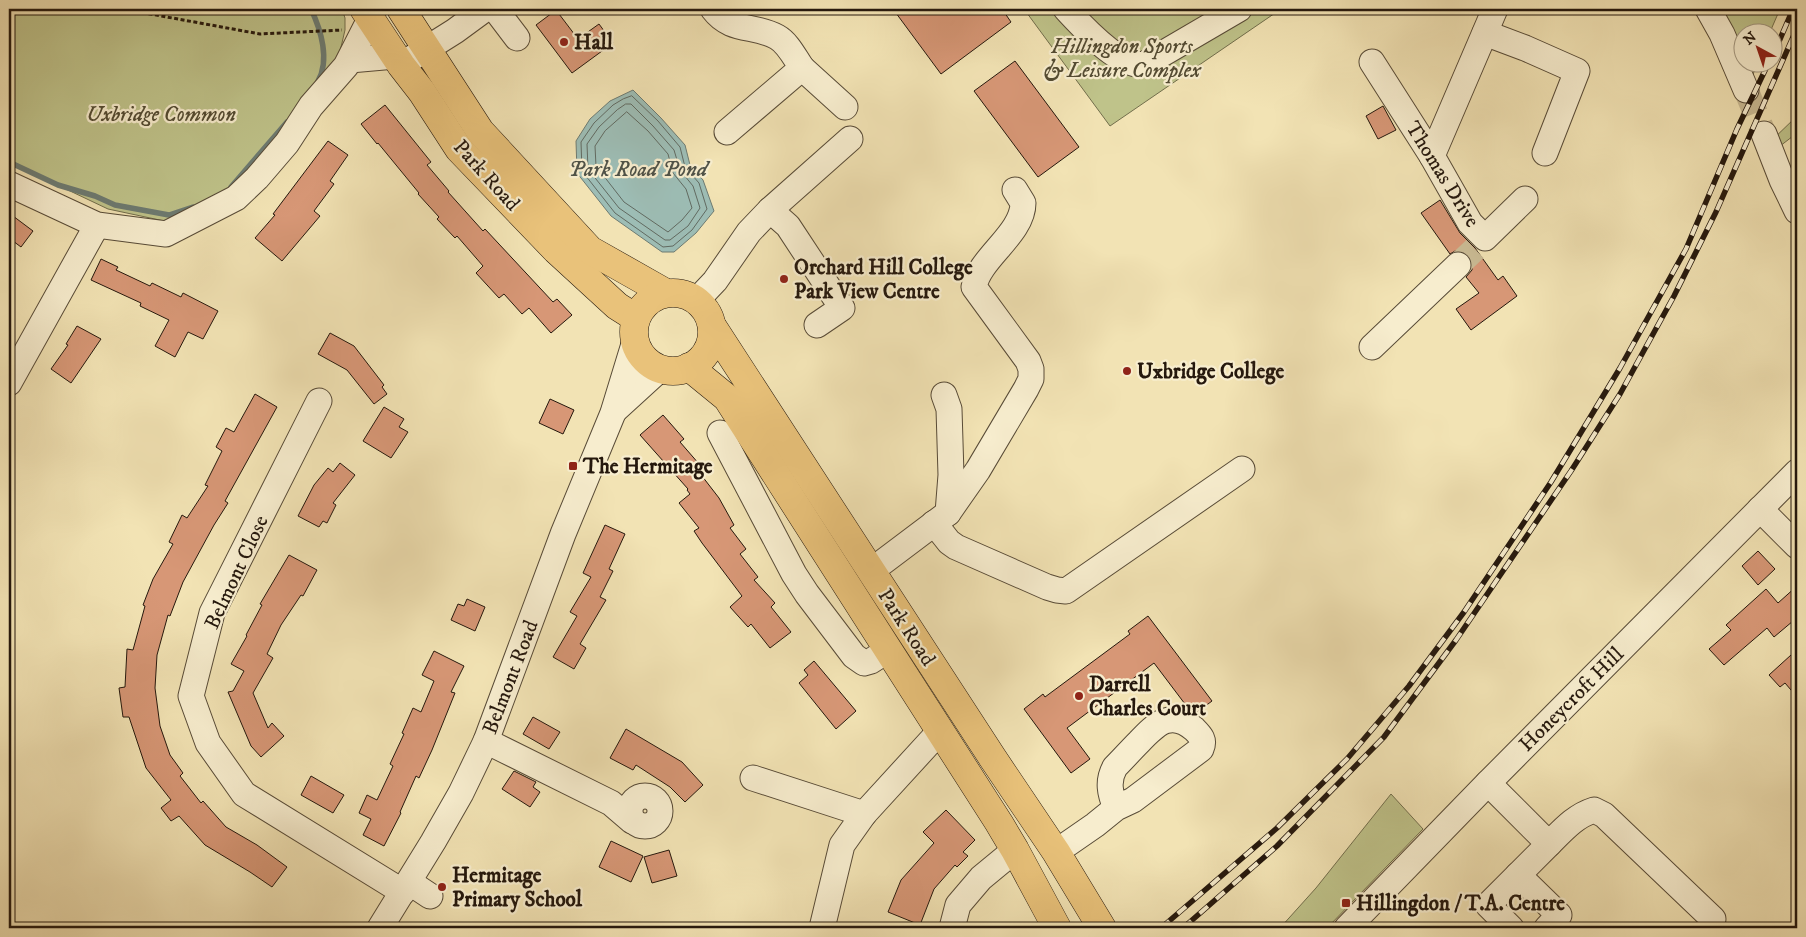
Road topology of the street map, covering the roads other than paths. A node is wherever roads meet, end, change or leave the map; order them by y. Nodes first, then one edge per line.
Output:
1 (401, 9) edge
2 (485, 9) edge
3 (495, 9) edge
4 (713, 9) edge
5 (1066, 9) edge
6 (1239, 9) edge
7 (1495, 9) edge
8 (1708, 9) edge
9 (367, 14) edge
10 (756, 19) edge
11 (1485, 33) junction
12 (517, 38) dead end
13 (426, 49) junction
14 (350, 60) junction
15 (398, 61) junction
16 (1372, 62) dead end
17 (802, 68) junction
18 (1746, 90) tunnel mouth
19 (845, 107) dead end
20 (727, 132) dead end
21 (1764, 134) tunnel mouth
22 (850, 139) dead end
23 (1546, 153) dead end
24 (1432, 156) junction
25 (9, 184) edge
26 (1015, 190) dead end
27 (1526, 199) dead end
28 (770, 210) junction
29 (1797, 211) edge
30 (97, 226) junction
31 (1473, 250) junction
32 (666, 293) junction
33 (697, 300) junction
34 (817, 324) dead end
35 (712, 326) junction
36 (636, 330) junction
37 (1372, 347) dead end
38 (689, 367) junction
39 (660, 369) junction
40 (9, 383) edge
41 (944, 395) dead end
42 (319, 401) dead end
43 (613, 413) junction
44 (720, 433) dead end
45 (1242, 469) dead end
46 (1797, 472) edge
47 (1760, 509) junction
48 (941, 518) junction
49 (1797, 546) edge
50 (871, 571) junction
51 (888, 650) junction
52 (940, 732) junction
53 (486, 741) junction
54 (753, 778) dead end
55 (1488, 783) junction
56 (611, 802) junction
57 (1116, 808) dead end
58 (864, 814) junction
59 (1549, 844) junction
60 (1015, 850) junction
61 (1056, 852) junction
62 (1518, 875) junction
63 (406, 887) junction
64 (430, 896) dead end
65 (1713, 919) dead end
66 (1099, 922) edge
67 (380, 928) edge
68 (822, 928) edge
69 (952, 928) edge
70 (1057, 928) edge
71 (1348, 928) edge
72 (1511, 928) edge
73 (1547, 928) edge

1 - 13 main road, Park Road
2 - 13 street
3 - 12 street
4 - 10 street
5 - 6 street
7 - 11 street
8 - 18 street
9 - 14 street
9 - 15 main road, Park Road
10 - 17 street
11 - 23 street
11 - 24 street
13 - 15 street
13 - 32 main road, Park Road
14 - 15 street
14 - 30 street
15 - 36 main road, Park Road
16 - 24 street, Thomas Drive
17 - 19 street
17 - 20 street
21 - 29 street
22 - 28 street
24 - 31 street, Thomas Drive
25 - 30 street
26 - 48 street
27 - 31 street, Thomas Drive
28 - 33 street
28 - 34 street
30 - 40 street
31 - 37 street
32 - 33 main road
32 - 36 main road
33 - 35 main road
35 - 38 main road
35 - 50 main road, Park Road
36 - 39 main road
36 - 43 street, Belmont Road
38 - 39 main road
38 - 51 main road, Park Road
39 - 43 street
41 - 48 street
42 - 63 street, Belmont Close
43 - 53 street, Belmont Road
44 - 51 street
45 - 48 street
46 - 47 street, Honeycroft Hill
47 - 49 street
47 - 55 street, Honeycroft Hill
48 - 50 street
50 - 61 main road, Park Road
51 - 52 main road, Park Road
52 - 58 street
52 - 60 main road, Park Road
53 - 56 street
53 - 63 street, Belmont Road
54 - 58 street
55 - 59 street
55 - 71 street, Honeycroft Hill
56 - 56 street
57 - 61 street
58 - 68 street
59 - 62 street
59 - 65 street
60 - 69 street
60 - 70 main road, Park Road
61 - 66 main road, Park Road
62 - 72 street
62 - 73 street
63 - 64 street, Belmont Close
63 - 67 street, Belmont Road

